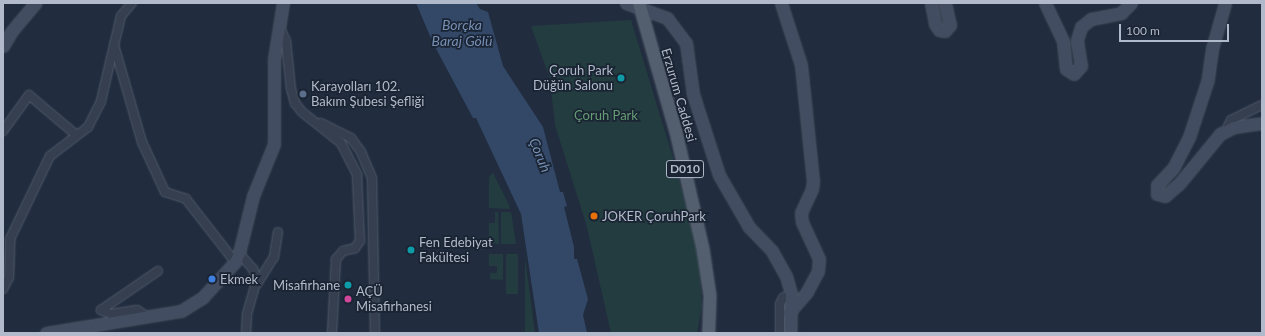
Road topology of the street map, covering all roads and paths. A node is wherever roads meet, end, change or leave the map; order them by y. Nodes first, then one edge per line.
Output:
1 (35, 3) edge
2 (132, 3) edge
3 (283, 3) edge
4 (626, 3) edge
5 (781, 3) edge
6 (931, 3) edge
7 (945, 3) edge
8 (1045, 3) edge
9 (1132, 3) edge
10 (1225, 3) edge
11 (639, 5) edge
12 (280, 28) junction
13 (113, 42) junction
14 (3, 46) edge
15 (1262, 105) edge
16 (314, 121) junction
17 (1262, 123) edge
18 (1226, 130) junction
19 (3, 131) edge
20 (75, 134) junction
21 (278, 232) dead end
22 (237, 258) junction
23 (158, 271) dead end
24 (257, 285) junction
25 (3, 288) edge
26 (791, 294) junction
27 (789, 312) junction
28 (148, 317) junction
29 (46, 333) edge
30 (246, 333) edge
31 (332, 333) edge
32 (376, 333) edge
33 (709, 333) edge
34 (780, 333) edge
35 (790, 333) edge

1 - 14 street
2 - 13 street
3 - 12 street
4 - 11 street
5 - 27 street
6 - 7 street
8 - 9 street
10 - 18 street
11 - 26 street
11 - 33 main road, Erzurum Caddesi / D010
12 - 16 street
12 - 22 street
13 - 20 street
13 - 22 street
15 - 18 street
16 - 31 street
16 - 32 street
17 - 18 street
19 - 20 street
20 - 25 street
21 - 24 street
22 - 24 street
22 - 28 street
23 - 28 street
24 - 30 street
26 - 27 street
26 - 34 street
27 - 35 street
28 - 29 street

